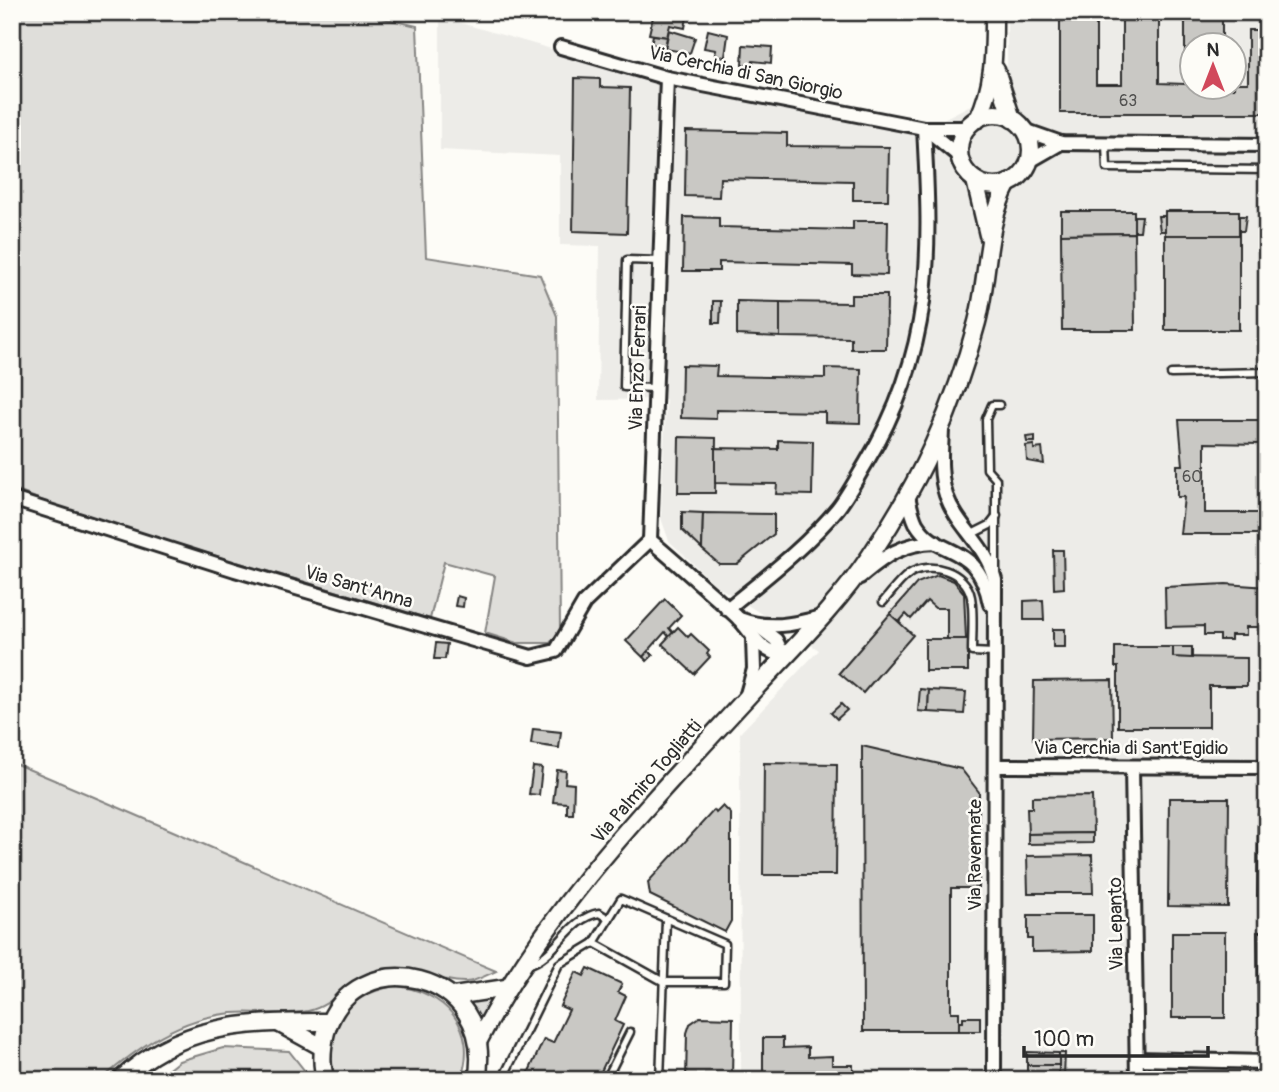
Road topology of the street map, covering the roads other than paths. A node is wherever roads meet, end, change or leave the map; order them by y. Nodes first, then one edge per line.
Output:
1 (994, 12) edge
2 (561, 47) dead end
3 (995, 64) junction
4 (667, 78) junction
5 (1012, 119) junction
6 (972, 123) junction
7 (924, 128) junction
8 (1024, 130) junction
9 (1061, 143) junction
10 (1106, 144) junction
11 (1267, 145) edge
12 (960, 157) junction
13 (1028, 162) junction
14 (1267, 170) edge
15 (975, 180) junction
16 (1008, 183) junction
17 (989, 248) junction
18 (660, 261) junction
19 (1267, 372) edge
20 (1171, 373) dead end
21 (656, 388) junction
22 (999, 405) dead end
23 (942, 430) junction
24 (908, 496) junction
25 (12, 499) edge
26 (997, 516) junction
27 (972, 534) junction
28 (650, 540) junction
29 (936, 542) junction
30 (995, 579) junction
31 (883, 602) dead end
32 (727, 609) junction
33 (825, 614) junction
34 (739, 619) junction
35 (758, 626) junction
36 (995, 630) junction
37 (752, 639) junction
38 (995, 653) junction
39 (784, 657) junction
40 (745, 700) junction
41 (995, 766) junction
42 (1132, 767) junction
43 (1267, 767) edge
44 (609, 919) junction
45 (666, 919) junction
46 (594, 943) junction
47 (522, 967) junction
48 (664, 982) junction
49 (506, 988) junction
50 (454, 996) junction
51 (329, 1022) junction
52 (278, 1023) junction
53 (631, 1032) dead end
54 (479, 1040) junction
55 (322, 1047) junction
56 (1137, 1059) junction
57 (1267, 1062) edge
58 (120, 1080) edge
59 (326, 1080) edge
60 (477, 1080) edge
61 (502, 1080) edge
62 (607, 1080) edge
63 (660, 1080) edge
64 (994, 1080) edge
65 (1136, 1080) edge

1 - 3 main road
2 - 4 street, Via Cerchia di San Giorgio
3 - 5 main road
3 - 6 main road
4 - 7 street, Via Cerchia di San Giorgio
4 - 18 street, Via Enzo Ferrari
5 - 6 main road
5 - 8 main road
6 - 7 street, Via Cerchia di San Giorgio
6 - 12 main road
7 - 12 street, Via Cerchia di San Giorgio
7 - 32 street
8 - 9 street
8 - 13 main road
9 - 10 street
9 - 13 street
10 - 11 street
10 - 14 lane
12 - 15 main road
13 - 16 main road
15 - 16 main road
15 - 17 main road, Via Ravennate
16 - 17 main road, Via Ravennate
17 - 23 main road, Via Ravennate
18 - 21 street, Via Enzo Ferrari
18 - 21 lane
19 - 20 lane
21 - 28 street, Via Enzo Ferrari
22 - 26 lane
23 - 24 main road, Via Ravennate
23 - 27 street, Via Ravennate
24 - 29 street, Via Ravennate
24 - 33 main road, Via Palmiro Togliatti
25 - 28 street, Via Sant'Anna
26 - 27 lane
26 - 30 lane
27 - 30 street, Via Ravennate
28 - 32 street
29 - 33 street, Via Palmiro Togliatti
29 - 36 street, Via Ravennate
30 - 36 street, Via Ravennate
31 - 38 lane
32 - 34 street
33 - 35 street
33 - 39 main road, Via Palmiro Togliatti
34 - 35 street
34 - 37 street
35 - 39 street
36 - 38 street, Via Ravennate
37 - 39 street
37 - 40 street
38 - 41 street, Via Ravennate
39 - 40 main road, Via Palmiro Togliatti
40 - 47 main road, Via Palmiro Togliatti
41 - 42 street, Via Cerchia di Sant'Egidio
41 - 64 street, Via Ravennate
42 - 43 street, Via Cerchia di Sant'Egidio
42 - 56 street, Via Lepanto
44 - 45 lane
44 - 46 lane
44 - 47 lane
45 - 48 lane
45 - 48 lane
46 - 48 lane
46 - 61 lane
47 - 49 main road, Via Palmiro Togliatti
48 - 63 lane
49 - 50 main road
49 - 54 main road, Via Palmiro Togliatti
50 - 51 main road
50 - 54 main road
51 - 52 main road
51 - 55 main road
52 - 55 main road
52 - 58 main road
53 - 62 lane
54 - 60 main road
55 - 59 main road
56 - 57 street
56 - 65 street, Via Lepanto

